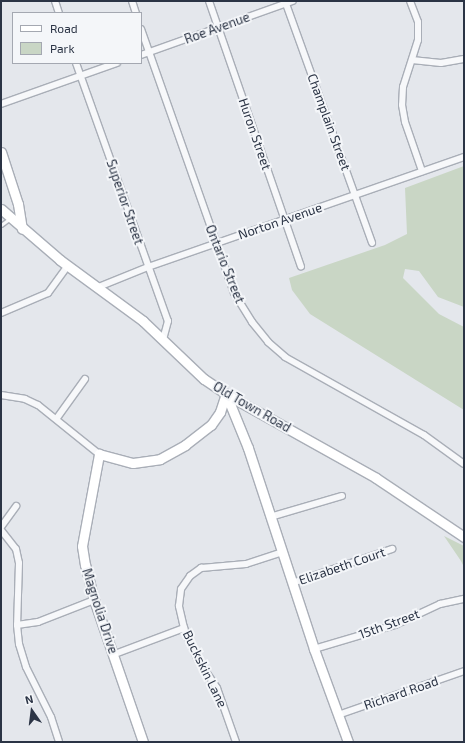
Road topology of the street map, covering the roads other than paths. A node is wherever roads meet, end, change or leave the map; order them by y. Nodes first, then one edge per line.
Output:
1 (55, 1) edge
2 (132, 1) edge
3 (209, 1) edge
4 (293, 1) edge
5 (410, 1) edge
6 (286, 2) edge
7 (59, 12) edge
8 (136, 12) edge
9 (218, 27) junction
10 (142, 32) edge
11 (149, 52) junction
12 (142, 55) edge
13 (464, 59) edge
14 (412, 60) junction
15 (76, 64) edge
16 (114, 64) edge
17 (81, 76) junction
18 (1, 104) edge
19 (1, 152) edge
20 (464, 157) edge
21 (422, 171) junction
22 (355, 195) junction
23 (1, 208) edge
24 (11, 218) junction
25 (284, 219) junction
26 (1, 224) edge
27 (22, 229) junction
28 (372, 243) dead end
29 (216, 244) junction
30 (68, 265) junction
31 (301, 266) dead end
32 (148, 267) junction
33 (96, 288) junction
34 (1, 313) edge
35 (164, 340) junction
36 (85, 379) dead end
37 (226, 394) junction
38 (1, 395) edge
39 (57, 418) junction
40 (99, 454) junction
41 (464, 464) edge
42 (342, 496) dead end
43 (16, 506) dead end
44 (270, 517) junction
45 (1, 528) edge
46 (464, 537) edge
47 (392, 549) dead end
48 (283, 552) junction
49 (292, 583) junction
50 (464, 599) edge
51 (94, 600) junction
52 (17, 625) junction
53 (184, 628) junction
54 (314, 649) junction
55 (114, 654) junction
56 (464, 671) edge
57 (338, 715) junction
58 (59, 742) edge
59 (143, 742) edge
60 (236, 742) edge
61 (348, 742) edge

1 - 7 street
2 - 8 street
3 - 9 street, Huron Street
4 - 6 street, Roe Avenue
5 - 14 street
6 - 9 street, Roe Avenue
6 - 22 street, Champlain Street
9 - 11 street, Roe Avenue
9 - 25 street, Huron Street
10 - 11 street, Ontario Street
11 - 12 street, Roe Avenue
11 - 29 street, Ontario Street
13 - 14 street
14 - 21 street
15 - 17 street, Superior Street
16 - 17 street
17 - 18 street
17 - 32 street, Superior Street
19 - 27 street
20 - 21 street, Norton Avenue
21 - 22 street, Norton Avenue
22 - 25 street, Norton Avenue
22 - 28 street, Champlain Street
23 - 24 street, Old Town Road
24 - 26 lane
24 - 27 street, Old Town Road
25 - 29 street, Norton Avenue
25 - 31 street, Huron Street
27 - 30 street, Old Town Road
29 - 32 street, Norton Avenue
29 - 41 street, Ontario Street
30 - 33 street, Old Town Road
30 - 34 street
32 - 33 street, Norton Avenue
32 - 35 street, Superior Street
33 - 35 street, Old Town Road
35 - 37 street, Old Town Road
36 - 39 street
37 - 40 street
37 - 44 street
37 - 46 street, Old Town Road
38 - 39 street
39 - 40 street
40 - 51 street, Magnolia Drive
42 - 44 street
43 - 45 street
44 - 48 street
45 - 52 street
47 - 49 street, Elizabeth Court
48 - 49 street
48 - 53 street, Buckskin Lane
49 - 54 street
50 - 54 street, 15th Street
51 - 52 street
51 - 55 street, Magnolia Drive
52 - 58 street
53 - 55 street
53 - 60 street, Buckskin Lane
54 - 57 street
55 - 59 street, Magnolia Drive
56 - 57 street, Richard Road
57 - 61 street

